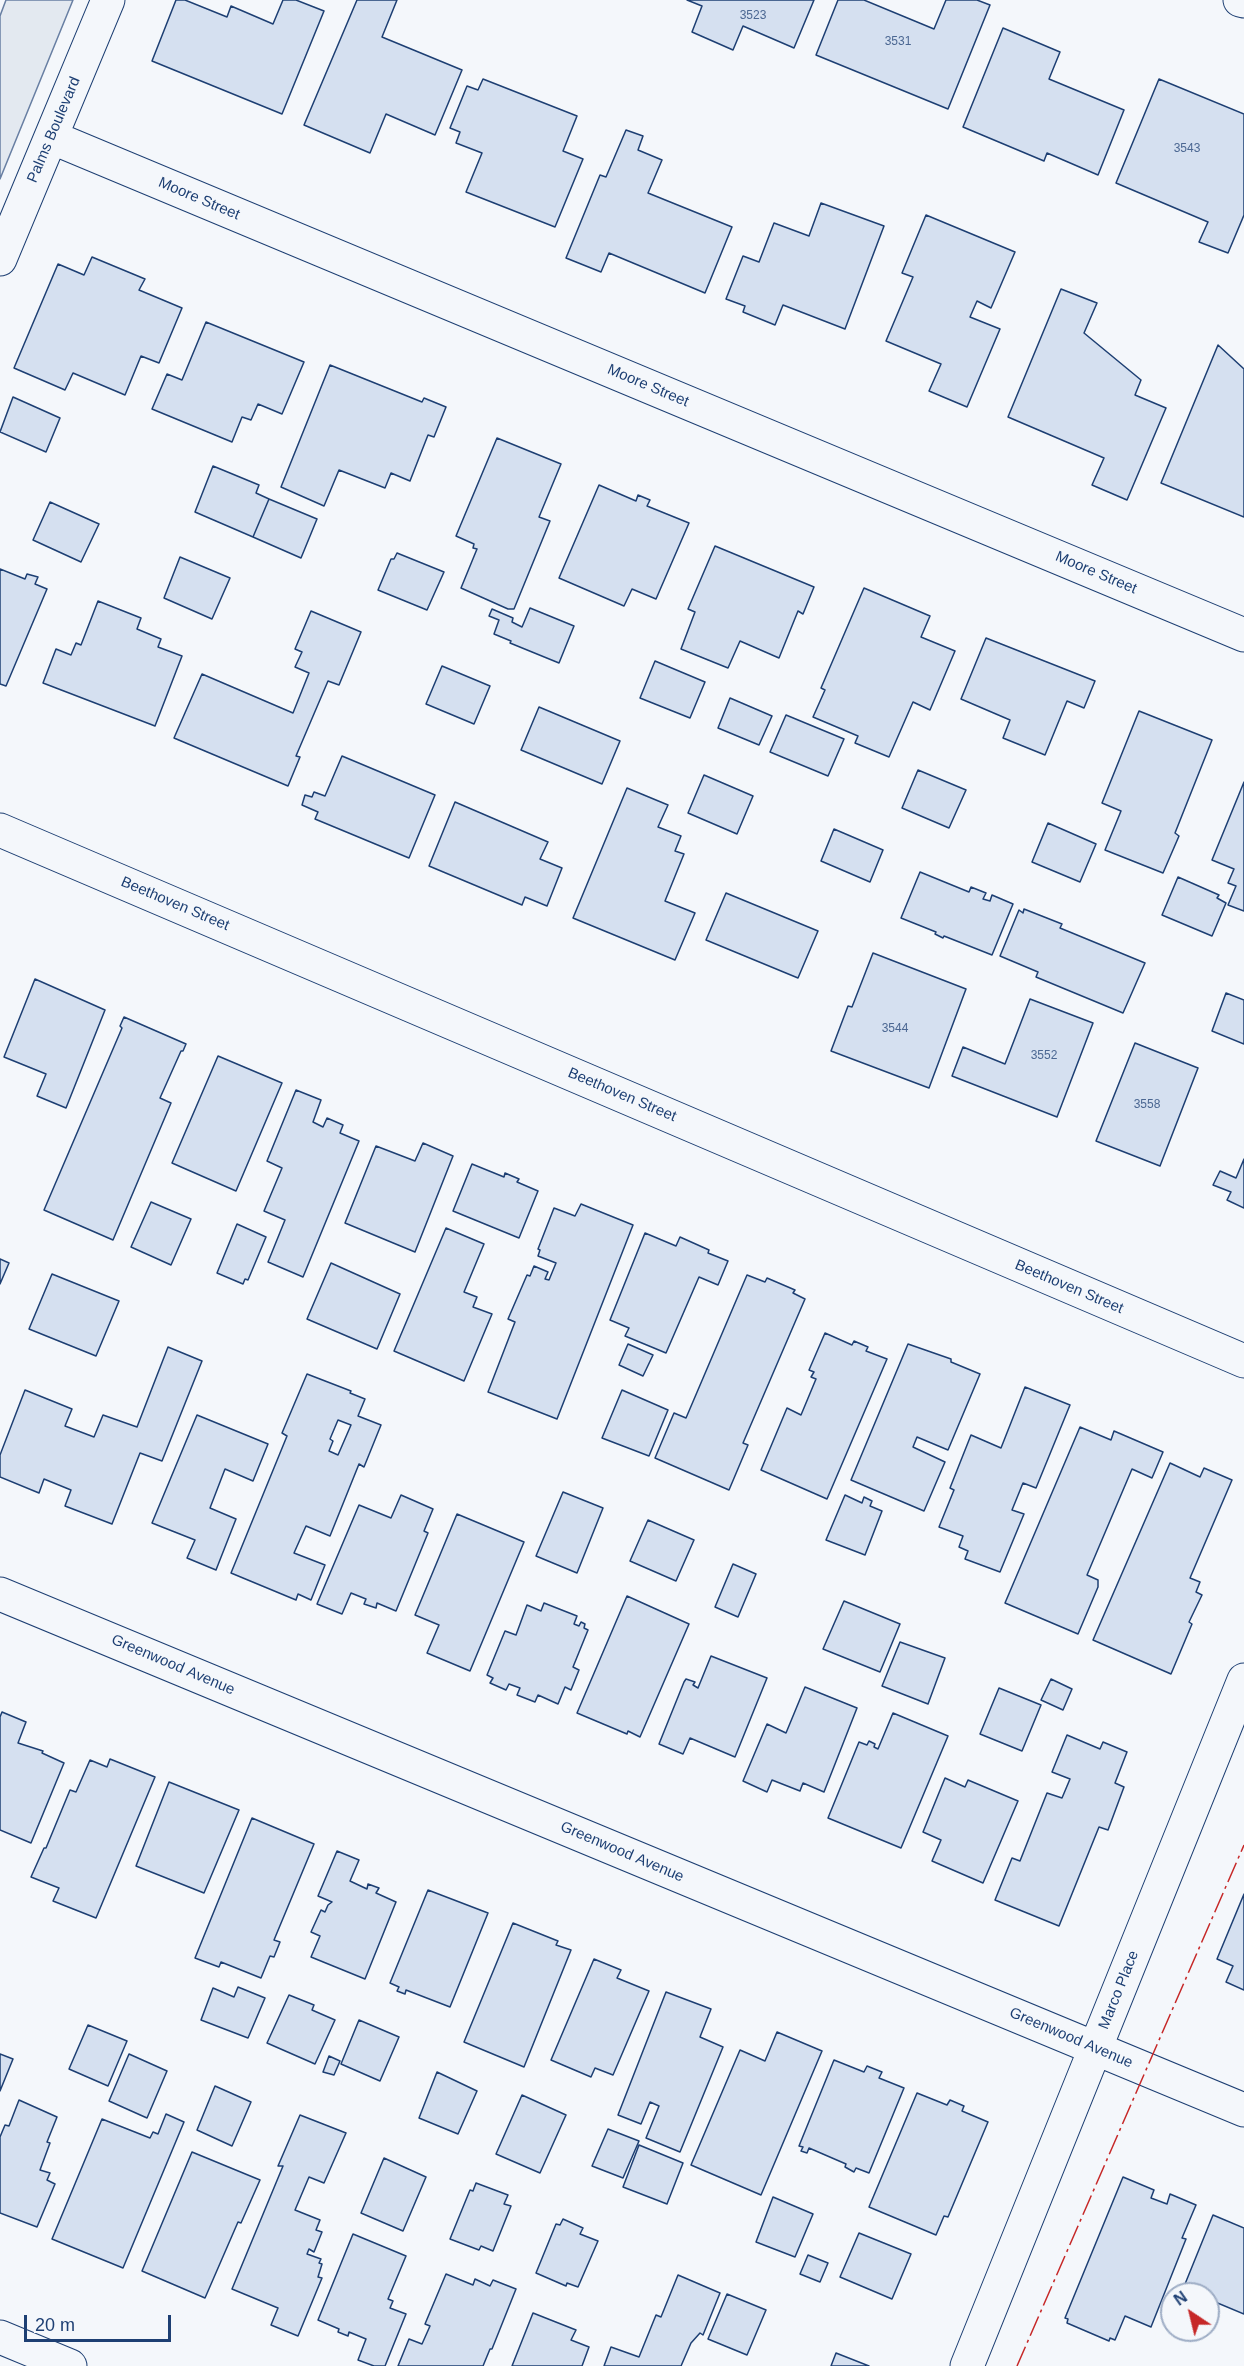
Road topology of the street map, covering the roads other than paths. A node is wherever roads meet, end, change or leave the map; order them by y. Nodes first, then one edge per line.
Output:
1 (108, 0) edge
2 (51, 137) junction
3 (0, 259) edge
4 (1244, 635) edge
5 (0, 830) edge
6 (1244, 1361) edge
7 (0, 1593) edge
8 (1244, 1680) edge
9 (1096, 2049) junction
10 (1244, 2110) edge
11 (0, 2337) edge
12 (70, 2366) edge
13 (967, 2366) edge

1 - 2 street, Palms Boulevard
2 - 3 street, Palms Boulevard
2 - 4 street, Moore Street
5 - 6 street, Beethoven Street
7 - 9 street, Greenwood Avenue
8 - 9 street, Marco Place
9 - 10 street, Greenwood Avenue
9 - 13 street, Marco Place
11 - 12 street

